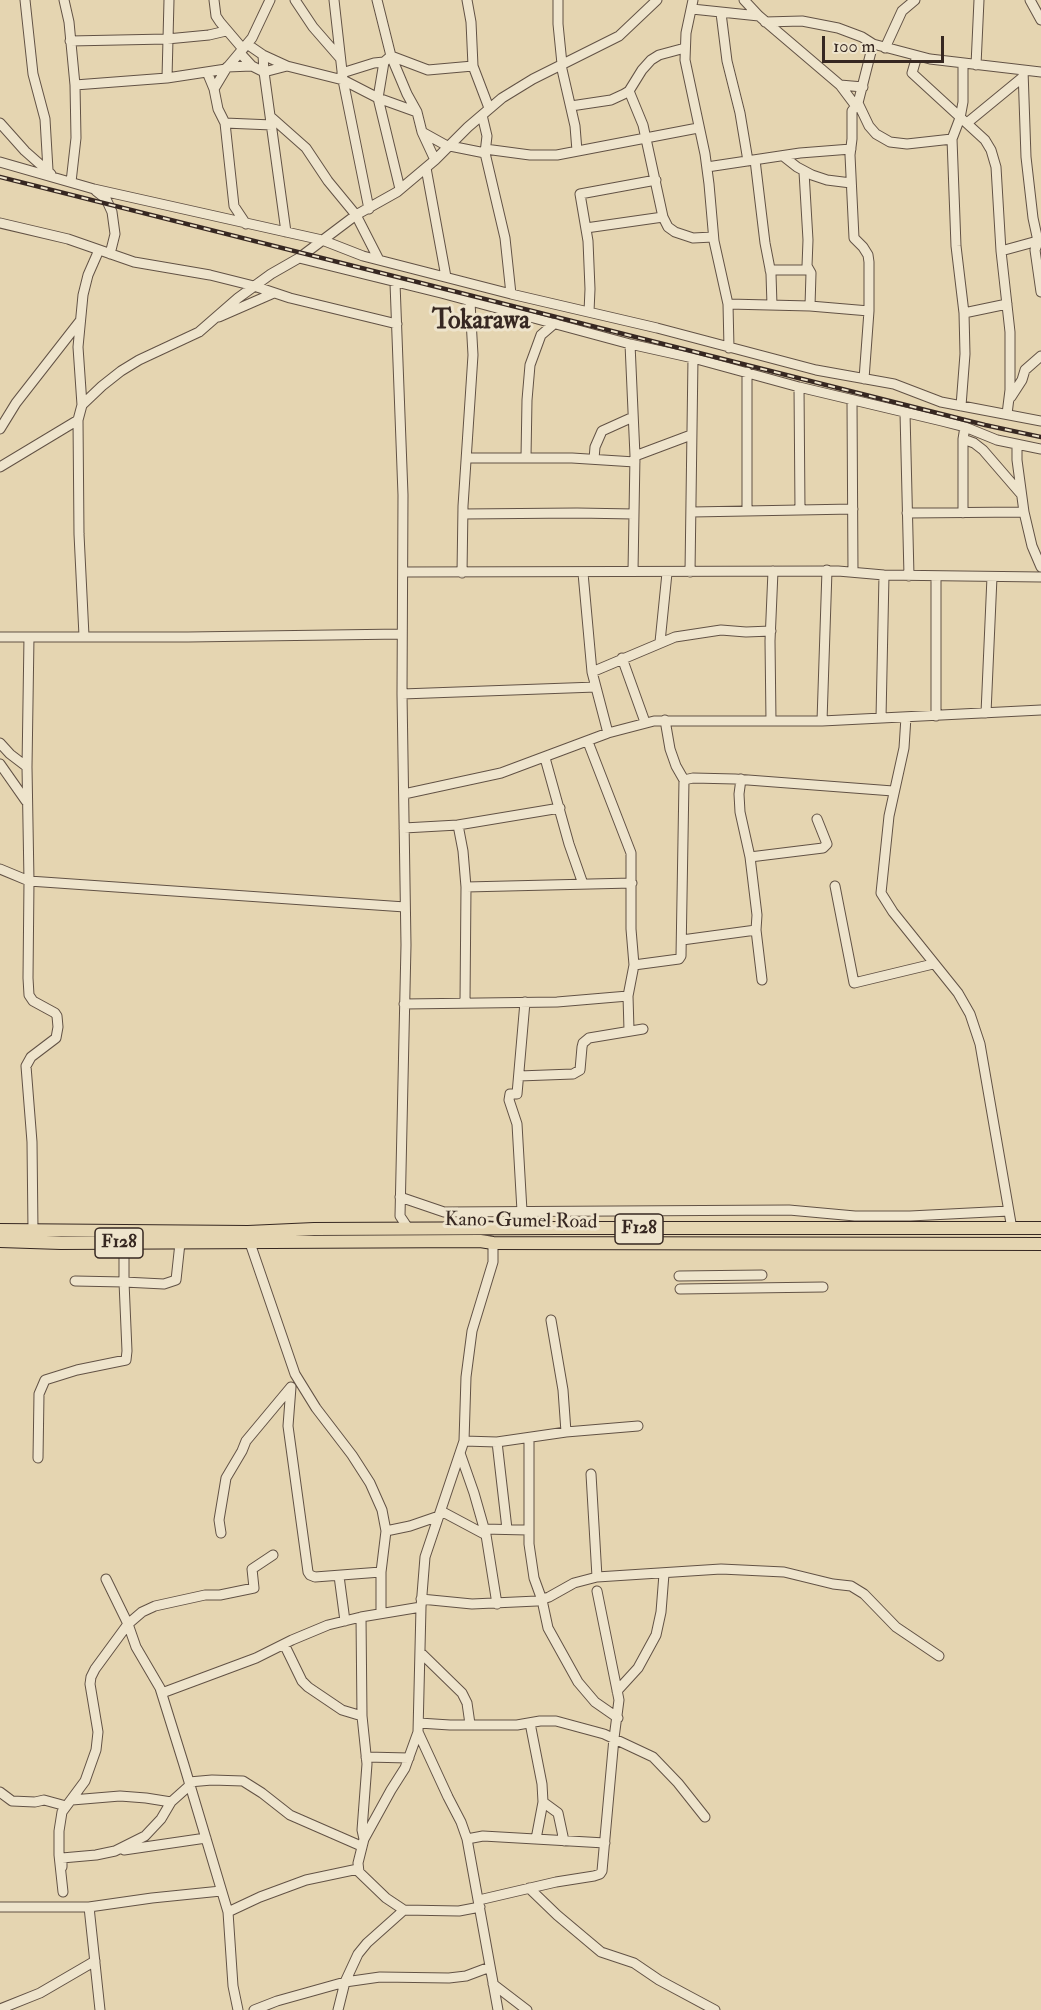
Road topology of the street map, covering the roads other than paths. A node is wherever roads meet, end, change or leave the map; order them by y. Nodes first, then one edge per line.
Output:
1 (64, 0) edge
2 (169, 0) edge
3 (213, 0) edge
4 (270, 0) edge
5 (295, 0) edge
6 (334, 0) edge
7 (377, 0) edge
8 (467, 0) edge
9 (558, 0) edge
10 (657, 0) edge
11 (744, 0) edge
12 (899, 0) edge
13 (915, 0) edge
14 (979, 0) edge
15 (1030, 0) edge
16 (26, 1) edge
17 (692, 4) edge
18 (721, 13) junction
19 (762, 19) junction
20 (898, 19) junction
21 (1041, 20) edge
22 (226, 31) junction
23 (167, 39) junction
24 (70, 41) junction
25 (873, 44) junction
26 (685, 48) junction
27 (885, 48) junction
28 (243, 49) junction
29 (263, 55) junction
30 (917, 56) junction
31 (340, 58) junction
32 (387, 59) junction
33 (963, 63) junction
34 (562, 64) junction
35 (976, 65) junction
36 (252, 66) junction
37 (287, 66) junction
38 (473, 66) junction
39 (226, 68) junction
40 (207, 72) junction
41 (264, 72) junction
42 (1041, 72) edge
43 (1023, 74) junction
44 (342, 76) junction
45 (167, 78) junction
46 (75, 85) junction
47 (840, 85) junction
48 (863, 87) junction
49 (214, 89) junction
50 (629, 92) junction
51 (378, 98) junction
52 (857, 104) junction
53 (571, 106) junction
54 (417, 111) junction
55 (485, 111) junction
56 (271, 121) junction
57 (963, 121) junction
58 (0, 123) edge
59 (225, 123) junction
60 (698, 129) junction
61 (422, 132) junction
62 (646, 139) junction
63 (952, 139) junction
64 (450, 146) junction
65 (851, 149) junction
66 (485, 151) junction
67 (577, 151) junction
68 (783, 156) junction
69 (435, 160) junction
70 (752, 161) junction
71 (0, 162) edge
72 (707, 166) junction
73 (426, 168) junction
74 (804, 172) junction
75 (50, 173) junction
76 (656, 180) junction
77 (71, 182) junction
78 (851, 183) junction
79 (94, 189) junction
80 (400, 189) junction
81 (369, 209) junction
82 (356, 215) junction
83 (663, 217) junction
84 (0, 223) edge
85 (246, 224) junction
86 (586, 228) junction
87 (286, 232) junction
88 (713, 237) junction
89 (322, 240) junction
90 (1039, 240) edge
91 (99, 250) junction
92 (1001, 251) junction
93 (110, 254) junction
94 (299, 258) junction
95 (379, 260) junction
96 (770, 270) junction
97 (809, 270) junction
98 (446, 277) junction
99 (395, 283) junction
100 (254, 286) junction
101 (1041, 292) edge
102 (274, 293) junction
103 (511, 294) junction
104 (470, 302) junction
105 (728, 304) junction
106 (1007, 304) junction
107 (772, 305) junction
108 (810, 306) junction
109 (869, 311) junction
110 (589, 312) junction
111 (964, 313) junction
112 (217, 318) junction
113 (80, 321) junction
114 (555, 323) junction
115 (397, 324) junction
116 (630, 344) junction
117 (729, 348) junction
118 (1041, 356) edge
119 (693, 358) junction
120 (747, 372) junction
121 (864, 379) junction
122 (799, 387) junction
123 (1009, 399) junction
124 (852, 401) junction
125 (82, 405) junction
126 (961, 406) junction
127 (905, 413) junction
128 (1007, 414) junction
129 (633, 417) junction
130 (78, 420) junction
131 (1041, 421) edge
132 (965, 427) junction
133 (0, 429) edge
134 (691, 435) junction
135 (963, 439) junction
136 (1017, 445) junction
137 (1041, 449) edge
138 (526, 457) junction
139 (467, 458) junction
140 (594, 459) junction
141 (635, 459) junction
142 (0, 467) edge
143 (1021, 494) junction
144 (853, 509) junction
145 (800, 510) junction
146 (747, 511) junction
147 (692, 512) junction
148 (1024, 512) junction
149 (907, 513) junction
150 (963, 513) junction
151 (463, 514) junction
152 (634, 514) junction
153 (1041, 567) edge
154 (827, 570) junction
155 (633, 571) junction
156 (773, 571) junction
157 (403, 572) junction
158 (690, 572) junction
159 (853, 572) junction
160 (462, 573) junction
161 (583, 573) junction
162 (667, 573) junction
163 (884, 575) junction
164 (909, 576) junction
165 (936, 576) junction
166 (992, 577) junction
167 (1041, 577) edge
168 (771, 631) junction
169 (402, 634) junction
170 (84, 636) junction
171 (0, 637) edge
172 (29, 637) junction
173 (660, 642) junction
174 (622, 658) junction
175 (592, 672) junction
176 (596, 687) junction
177 (402, 694) junction
178 (1041, 710) edge
179 (986, 713) junction
180 (936, 716) junction
181 (906, 717) junction
182 (881, 718) junction
183 (665, 720) junction
184 (771, 721) junction
185 (822, 721) junction
186 (645, 723) junction
187 (608, 733) junction
188 (588, 742) junction
189 (0, 743) edge
190 (545, 758) junction
191 (0, 764) edge
192 (27, 767) junction
193 (741, 779) junction
194 (684, 780) junction
195 (893, 792) junction
196 (404, 794) junction
197 (27, 803) junction
198 (560, 808) junction
199 (818, 819) dead end
200 (458, 825) junction
201 (404, 828) junction
202 (750, 857) junction
203 (0, 869) edge
204 (29, 880) junction
205 (632, 883) junction
206 (583, 884) junction
207 (835, 886) dead end
208 (466, 887) junction
209 (405, 907) junction
210 (756, 930) junction
211 (682, 940) junction
212 (933, 964) junction
213 (634, 965) junction
214 (762, 980) dead end
215 (628, 996) junction
216 (465, 1002) junction
217 (525, 1002) junction
218 (404, 1004) junction
219 (643, 1029) dead end
220 (629, 1030) junction
221 (519, 1076) junction
222 (400, 1197) junction
223 (522, 1211) junction
224 (1009, 1211) junction
225 (408, 1228) junction
226 (748, 1228) junction
227 (1041, 1228) edge
228 (1012, 1229) junction
229 (0, 1230) edge
230 (33, 1230) junction
231 (157, 1237) junction
232 (0, 1241) edge
233 (250, 1242) junction
234 (124, 1243) junction
235 (180, 1243) junction
236 (493, 1243) junction
237 (747, 1243) junction
238 (1041, 1244) edge
239 (762, 1275) dead end
240 (679, 1276) dead end
241 (75, 1281) dead end
242 (124, 1282) junction
243 (823, 1287) dead end
244 (680, 1289) dead end
245 (551, 1320) dead end
246 (295, 1374) junction
247 (291, 1387) junction
248 (638, 1426) dead end
249 (566, 1432) junction
250 (529, 1438) junction
251 (464, 1441) junction
252 (497, 1442) junction
253 (460, 1453) junction
254 (38, 1458) dead end
255 (591, 1474) dead end
256 (440, 1514) junction
257 (507, 1529) junction
258 (528, 1530) junction
259 (386, 1531) junction
260 (485, 1532) junction
261 (221, 1533) dead end
262 (273, 1555) dead end
263 (381, 1572) junction
264 (664, 1574) junction
265 (339, 1576) junction
266 (597, 1577) junction
267 (106, 1579) dead end
268 (597, 1591) dead end
269 (542, 1600) junction
270 (421, 1603) junction
271 (497, 1604) junction
272 (381, 1613) junction
273 (361, 1617) junction
274 (345, 1621) junction
275 (128, 1624) junction
276 (284, 1644) junction
277 (421, 1653) junction
278 (939, 1656) dead end
279 (617, 1691) junction
280 (162, 1693) junction
281 (362, 1716) junction
282 (618, 1718) junction
283 (530, 1723) junction
284 (470, 1724) junction
285 (419, 1727) junction
286 (614, 1738) junction
287 (366, 1757) junction
288 (409, 1758) junction
289 (189, 1783) junction
290 (0, 1792) edge
291 (171, 1802) junction
292 (543, 1802) junction
293 (69, 1803) junction
294 (705, 1817) dead end
295 (206, 1838) junction
296 (467, 1839) junction
297 (536, 1839) junction
298 (564, 1841) junction
299 (363, 1843) junction
300 (605, 1843) junction
301 (115, 1851) junction
302 (59, 1855) junction
303 (358, 1869) junction
304 (529, 1887) junction
305 (222, 1891) junction
306 (63, 1892) junction
307 (480, 1904) junction
308 (0, 1907) edge
309 (89, 1907) junction
310 (66, 1908) junction
311 (404, 1910) junction
312 (228, 1912) junction
313 (95, 1961) junction
314 (490, 1967) junction
315 (345, 1982) junction
316 (493, 1984) junction
317 (0, 2009) edge
318 (100, 2010) edge
319 (238, 2010) edge
320 (254, 2010) edge
321 (338, 2010) edge
322 (498, 2010) edge
323 (526, 2010) edge
324 (715, 2010) edge

1 - 24 street
2 - 23 street
3 - 22 street
4 - 28 street
5 - 31 street
6 - 31 street
7 - 32 street
8 - 38 street
9 - 34 street
10 - 34 street
11 - 19 street
12 - 20 street
13 - 20 street
14 - 35 street
15 - 21 street
16 - 75 street
17 - 18 street
17 - 26 street
18 - 19 street
18 - 70 street
19 - 25 street
19 - 47 street
20 - 27 street
22 - 23 street
22 - 28 street
23 - 24 street
23 - 45 street
24 - 46 street
25 - 27 street
25 - 48 street
26 - 50 street
26 - 60 street
27 - 30 street
28 - 29 street
28 - 36 street
28 - 39 street
29 - 37 street
29 - 41 street
30 - 33 street
30 - 57 street
31 - 44 street
32 - 38 street
32 - 44 street
32 - 51 street
32 - 54 street
33 - 35 street
33 - 57 street
34 - 53 street
34 - 55 street
35 - 43 street
36 - 39 street
36 - 41 street
37 - 41 street
37 - 44 street
38 - 55 street
39 - 40 street
39 - 49 street
40 - 45 street
40 - 49 street
41 - 56 street
42 - 43 street
43 - 57 street
43 - 90 street
44 - 51 street
44 - 81 street
45 - 46 street
46 - 77 street
47 - 48 street
47 - 52 street
48 - 52 street
49 - 59 street
50 - 53 street
50 - 62 street
51 - 54 street
51 - 80 street
52 - 63 street
52 - 65 street
53 - 67 street
54 - 61 street
55 - 64 street
55 - 66 street
56 - 59 street
56 - 82 street
56 - 87 street
57 - 63 street
57 - 92 street
58 - 75 street
59 - 85 street
60 - 62 street
60 - 72 street
61 - 64 street
61 - 69 street
62 - 67 street
62 - 76 street
63 - 111 street
64 - 66 street
64 - 69 street
65 - 68 street
65 - 78 street
66 - 67 street
66 - 103 street
68 - 70 street
68 - 74 street
69 - 73 street
70 - 72 street
70 - 96 street
71 - 75 street
72 - 88 street
73 - 80 street
73 - 98 street
74 - 78 street
74 - 97 street
75 - 77 street
76 - 83 street
76 - 86 street
77 - 79 street
78 - 109 street
79 - 85 street
79 - 93 street
80 - 81 street
81 - 82 street
82 - 89 street
82 - 95 street
83 - 86 street
83 - 88 street
84 - 91 street
85 - 87 street
86 - 110 street
87 - 89 street
88 - 105 street
89 - 94 street
89 - 95 street
90 - 92 street
90 - 101 street
91 - 93 street
91 - 113 street
92 - 106 street
93 - 100 street
94 - 99 street
94 - 100 street
95 - 98 street
96 - 97 street
96 - 107 street
97 - 108 street
98 - 103 street
99 - 104 street
99 - 115 street
100 - 102 street
100 - 112 street
102 - 112 street
102 - 115 street
103 - 110 street
104 - 114 street
104 - 139 street
105 - 107 street
105 - 117 street
106 - 111 street
106 - 123 street
107 - 108 street
108 - 109 street
109 - 121 street
110 - 117 street
111 - 126 street
112 - 125 street
113 - 125 street
113 - 133 street
114 - 116 street
114 - 138 street
115 - 157 street
116 - 119 street
116 - 129 street
117 - 121 street
118 - 123 street
119 - 120 street
119 - 134 street
120 - 122 street
120 - 146 street
121 - 126 street
122 - 124 street
122 - 145 street
123 - 128 street
124 - 127 street
124 - 144 street
125 - 130 street
126 - 128 street
127 - 132 street
127 - 149 street
128 - 131 street
129 - 140 street
129 - 141 street
130 - 142 street
130 - 170 street
132 - 135 street
132 - 136 street
134 - 141 street
134 - 147 street
135 - 143 street
135 - 150 street
136 - 137 street
136 - 143 street
138 - 139 street
138 - 140 street
139 - 151 street
140 - 141 street
141 - 152 street
143 - 148 street
144 - 145 street
144 - 159 street
145 - 146 street
146 - 147 street
147 - 158 street
148 - 150 street
148 - 153 street
149 - 150 street
149 - 164 street
151 - 152 street
151 - 160 street
152 - 155 street
154 - 156 street
154 - 159 street
154 - 185 street
155 - 161 street
155 - 162 street
156 - 158 street
156 - 168 street
157 - 160 street
157 - 169 street
158 - 162 street
159 - 163 street
160 - 161 street
161 - 175 street
162 - 173 street
163 - 164 street
163 - 182 street
164 - 165 street
165 - 166 street
165 - 180 street
166 - 167 street
166 - 179 street
168 - 173 street
168 - 184 street
169 - 170 street
169 - 177 street
170 - 172 street
171 - 172 street
172 - 192 street
173 - 174 street
174 - 175 street
174 - 186 street
175 - 176 street
176 - 177 street
176 - 187 street
177 - 196 street
178 - 179 street
179 - 180 street
180 - 181 street
181 - 182 street
181 - 195 street
182 - 185 street
183 - 184 street
183 - 186 street
183 - 194 street
184 - 185 street
186 - 187 street
187 - 188 street
188 - 190 street
188 - 205 street
189 - 192 street
190 - 196 street
190 - 198 street
191 - 197 street
192 - 197 street
193 - 194 street
193 - 195 street
193 - 202 street
194 - 211 street
195 - 212 street
196 - 201 street
197 - 204 street
198 - 200 street
198 - 206 street
199 - 202 street
200 - 201 street
200 - 208 street
201 - 209 street
202 - 210 street
203 - 204 street
204 - 209 street
204 - 230 street
205 - 206 street
205 - 213 street
206 - 208 street
207 - 212 street
208 - 216 street
209 - 218 street
210 - 211 street
210 - 214 street
211 - 213 street
212 - 224 street
213 - 215 street
215 - 217 street
215 - 220 street
216 - 217 street
216 - 218 street
217 - 221 street
218 - 222 street
219 - 220 street
220 - 221 street
221 - 223 street
222 - 223 street
222 - 225 street
223 - 224 street
224 - 228 street
225 - 226 main road, Kano-Gumel Road / F128
225 - 231 main road, Kano-Gumel Road / F128
226 - 228 main road, Kano-Gumel Road / F128
226 - 237 main road
227 - 228 main road, Kano-Gumel Road / F128
229 - 230 main road, Kano-Gumel Road / F128
230 - 231 main road, Kano-Gumel Road / F128
231 - 234 main road, Kano-Gumel Road / F128
231 - 235 main road, Kano-Gumel Road / F128
232 - 234 main road, Kano-Gumel Road / F128
233 - 235 main road, Kano-Gumel Road / F128
233 - 236 main road, Kano-Gumel Road / F128
233 - 246 street
234 - 242 street
235 - 242 street
236 - 237 main road, Kano-Gumel Road / F128
236 - 251 street
237 - 238 main road, Kano-Gumel Road / F128
239 - 240 street
241 - 242 street
242 - 254 street
243 - 244 street
245 - 249 street
246 - 247 street
246 - 259 street
247 - 261 street
247 - 265 street
248 - 249 street
249 - 250 street
250 - 252 street
250 - 258 street
251 - 252 street
251 - 253 street
252 - 257 street
253 - 256 street
253 - 260 street
255 - 266 street
256 - 259 street
256 - 260 street
256 - 270 street
257 - 258 street
257 - 260 street
258 - 269 street
259 - 263 street
260 - 271 street
262 - 275 street
263 - 265 street
263 - 272 street
264 - 266 street
264 - 278 street
264 - 279 street
265 - 274 street
266 - 269 street
267 - 275 street
268 - 279 street
269 - 271 street
269 - 282 street
270 - 271 street
270 - 272 street
270 - 277 street
272 - 273 street
273 - 274 street
273 - 281 street
274 - 276 street
275 - 280 street
275 - 293 street
276 - 280 street
276 - 281 street
277 - 284 street
277 - 285 street
279 - 282 street
280 - 289 street
281 - 287 street
282 - 286 street
283 - 284 street
283 - 286 street
283 - 292 street
284 - 285 street
285 - 288 street
285 - 296 street
286 - 294 street
286 - 300 street
287 - 288 street
287 - 299 street
288 - 299 street
289 - 291 street
289 - 295 street
289 - 299 street
290 - 293 street
291 - 293 street
291 - 301 street
292 - 297 street
292 - 298 street
293 - 302 street
295 - 301 street
295 - 305 street
296 - 297 street
296 - 307 street
297 - 298 street
298 - 300 street
299 - 303 street
300 - 304 street
301 - 302 street
301 - 306 street
302 - 306 street
303 - 311 street
303 - 312 street
304 - 307 street
304 - 324 street
305 - 309 street
305 - 312 street
306 - 310 street
307 - 311 street
307 - 314 street
308 - 310 street
309 - 310 street
309 - 313 street
311 - 315 street
312 - 319 street
313 - 317 street
313 - 318 street
314 - 315 street
314 - 316 street
315 - 320 street
315 - 321 street
316 - 322 street
316 - 323 street

